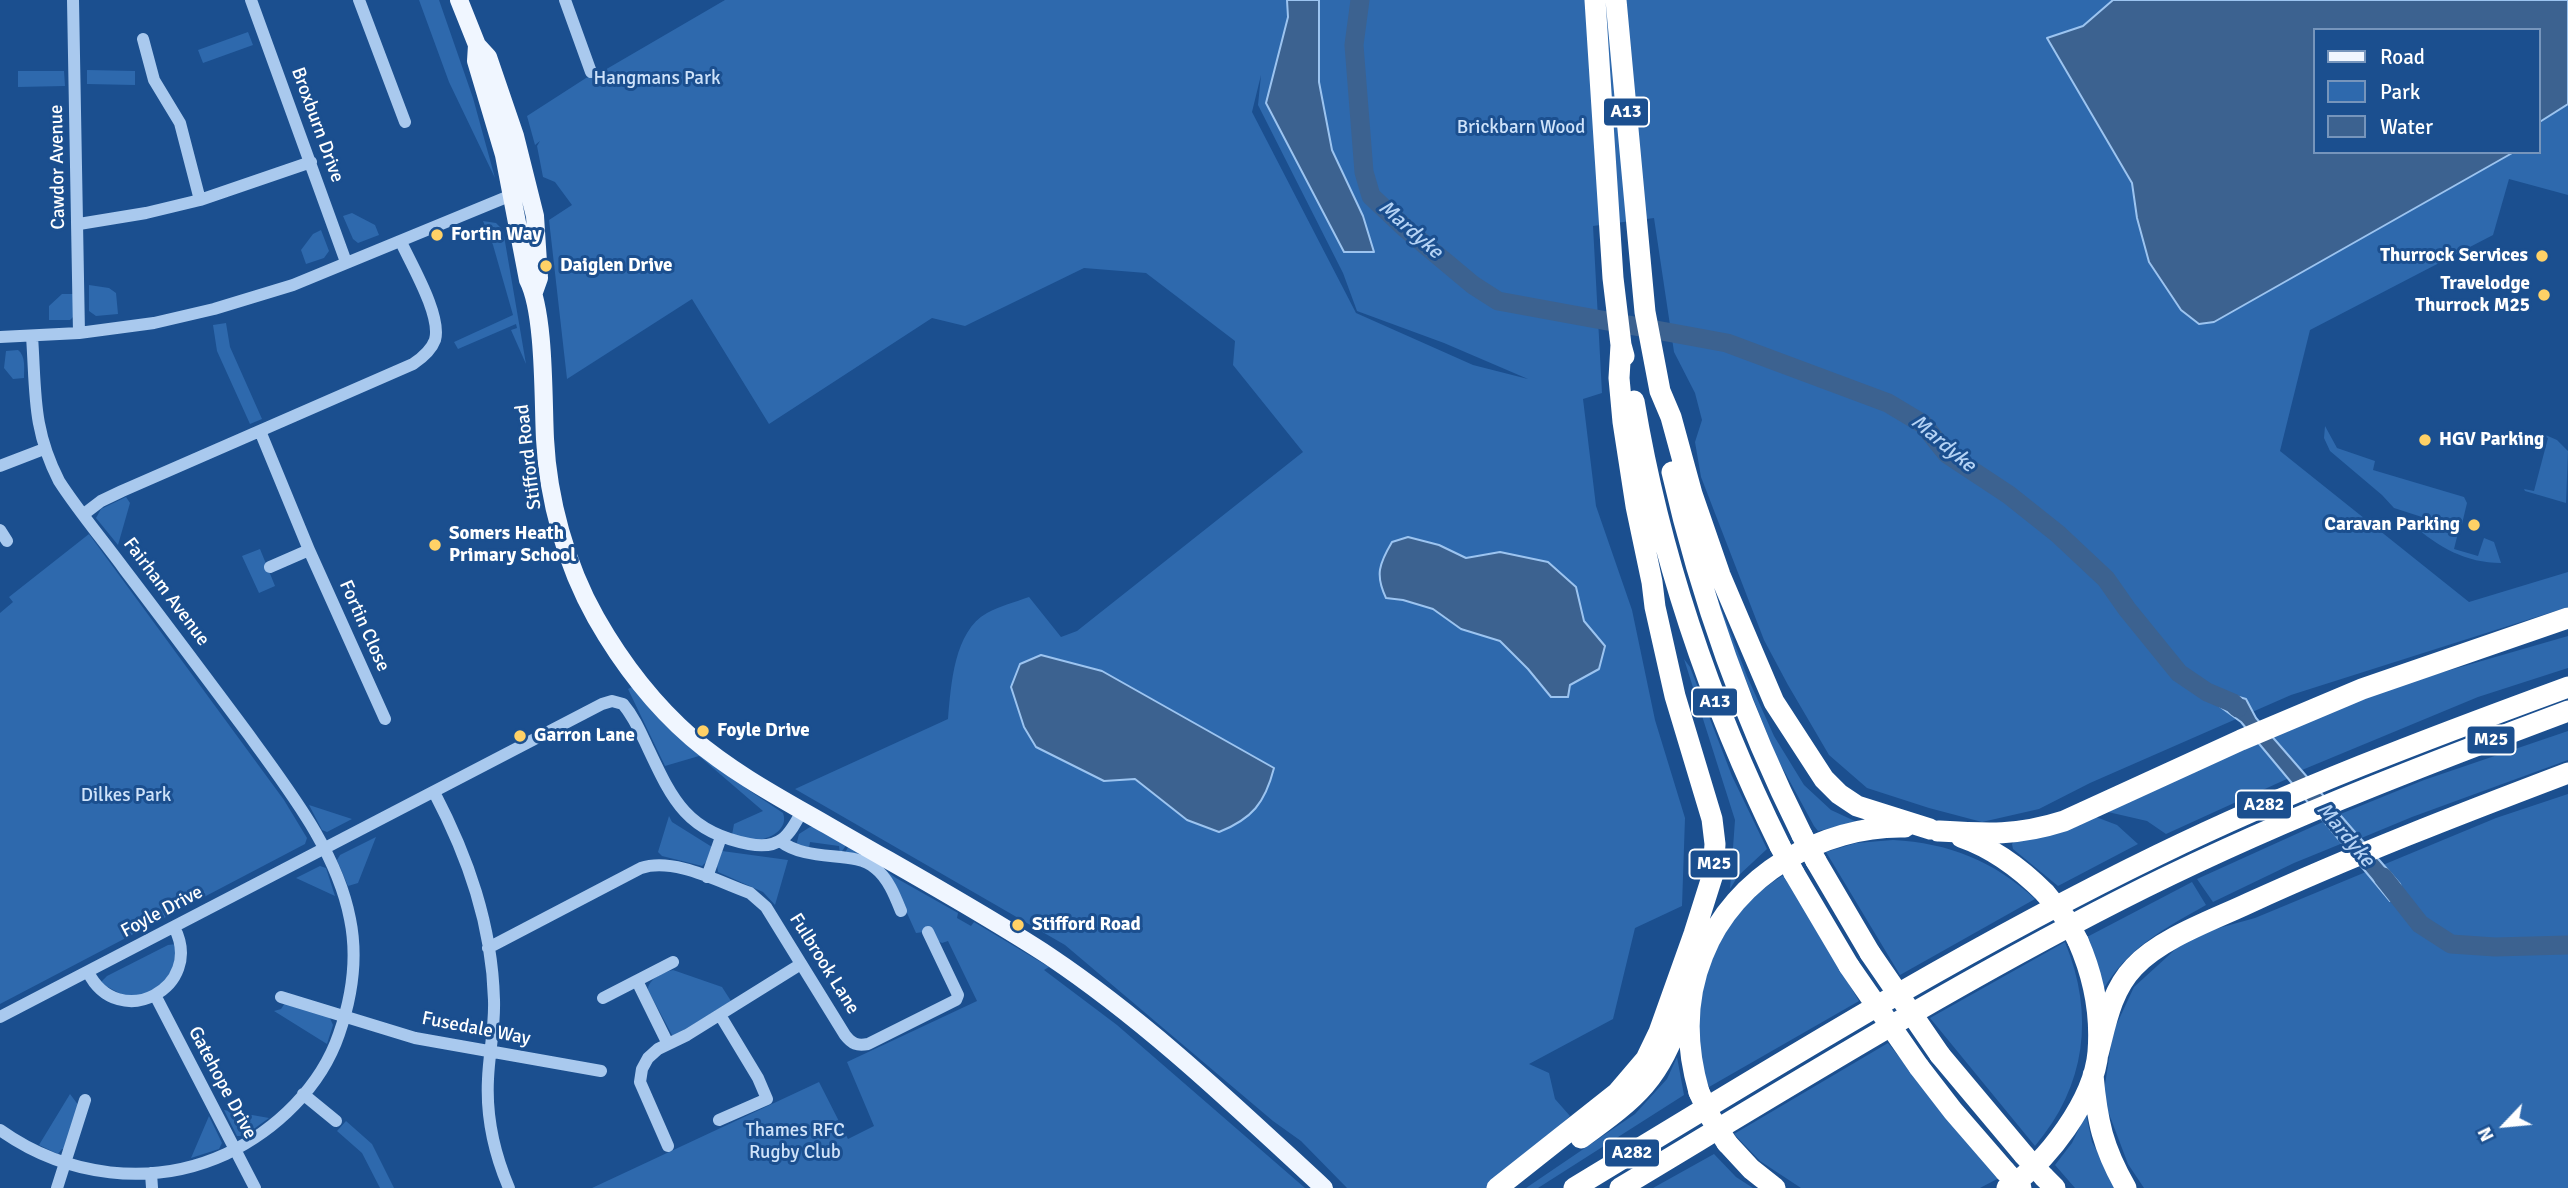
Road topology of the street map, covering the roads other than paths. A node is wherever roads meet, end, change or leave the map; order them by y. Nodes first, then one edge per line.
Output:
1 (74, 0) edge
2 (251, 0) edge
3 (359, 0) edge
4 (459, 0) edge
5 (565, 0) edge
6 (1595, 0) edge
7 (1616, 0) edge
8 (143, 39) dead end
9 (591, 72) dead end
10 (405, 122) dead end
11 (311, 162) junction
12 (520, 192) junction
13 (200, 200) junction
14 (79, 224) junction
15 (401, 242) junction
16 (346, 262) junction
17 (79, 333) junction
18 (0, 337) edge
19 (32, 337) junction
20 (1665, 417) junction
21 (1630, 421) junction
22 (260, 431) junction
23 (44, 449) junction
24 (0, 466) edge
25 (84, 514) junction
26 (309, 550) junction
27 (270, 567) dead end
28 (1652, 582) junction
29 (2568, 621) edge
30 (2568, 687) edge
31 (2568, 711) edge
32 (385, 719) dead end
33 (2568, 773) edge
34 (434, 792) junction
35 (802, 811) junction
36 (1934, 830) junction
37 (721, 837) junction
38 (780, 841) junction
39 (324, 850) junction
40 (707, 877) junction
41 (901, 911) dead end
42 (174, 927) junction
43 (928, 932) dead end
44 (488, 948) junction
45 (673, 962) dead end
46 (1700, 963) junction
47 (801, 964) junction
48 (88, 972) junction
49 (638, 981) junction
50 (155, 995) junction
51 (281, 997) dead end
52 (603, 998) dead end
53 (720, 1015) junction
54 (0, 1017) edge
55 (345, 1018) junction
56 (668, 1044) junction
57 (491, 1052) junction
58 (2095, 1063) junction
59 (601, 1071) dead end
60 (303, 1094) junction
61 (85, 1100) dead end
62 (719, 1120) dead end
63 (336, 1121) dead end
64 (0, 1130) edge
65 (668, 1146) dead end
66 (235, 1149) junction
67 (65, 1164) junction
68 (151, 1173) junction
69 (2006, 1179) edge
70 (2050, 1182) edge
71 (57, 1188) edge
72 (152, 1188) edge
73 (255, 1188) edge
74 (509, 1188) edge
75 (1324, 1188) edge
76 (1497, 1188) edge
77 (1514, 1188) edge
78 (1574, 1188) edge
79 (1620, 1188) edge
80 (1775, 1188) edge
81 (2021, 1188) edge
82 (2126, 1188) edge

1 - 14 street, Cawdor Avenue
2 - 11 street, Broxburn Drive
3 - 10 street
4 - 12 main road, Stifford Road
5 - 9 street
6 - 21 highway, A13
7 - 20 highway, A13
8 - 13 street
11 - 13 street
11 - 16 street, Broxburn Drive
12 - 15 street
12 - 35 main road, Stifford Road
13 - 14 street
14 - 17 street, Cawdor Avenue
15 - 16 street
15 - 22 street
16 - 17 street
17 - 19 street
18 - 19 street
19 - 23 street, Fairham Avenue
20 - 36 highway
20 - 70 highway, A13, bridge
21 - 28 highway
21 - 69 highway, A13, bridge
22 - 25 street
22 - 26 street, Fortin Close
23 - 24 street
23 - 25 street, Fairham Avenue
25 - 39 street, Fairham Avenue
26 - 27 street
26 - 32 street, Fortin Close
28 - 46 highway
28 - 76 highway, M25
29 - 36 highway
30 - 78 highway, A282
31 - 79 highway, M25
33 - 58 highway
34 - 37 street, Foyle Drive
34 - 39 street, Foyle Drive
34 - 44 street
35 - 38 street
35 - 75 main road, Stifford Road
36 - 46 highway
36 - 58 highway, bridge
37 - 38 street
37 - 40 street
38 - 41 street
39 - 42 street, Foyle Drive
39 - 55 street, Fairham Avenue
40 - 44 street, Fulbrook Lane
40 - 47 street, Fulbrook Lane
42 - 48 street, Foyle Drive
42 - 50 street
43 - 47 street, Fulbrook Lane
44 - 57 street
45 - 49 street
46 - 77 highway
46 - 80 highway, bridge
47 - 53 street
48 - 50 street
48 - 54 street, Foyle Drive
49 - 52 street
49 - 56 street
50 - 66 street, Gatehope Drive
51 - 55 street, Fusedale Way
53 - 56 street
53 - 62 street
55 - 57 street, Fusedale Way
55 - 60 street, Fairham Avenue
56 - 65 street
57 - 59 street, Fusedale Way
57 - 74 street
58 - 69 highway
58 - 82 highway
60 - 63 street
60 - 66 street, Fairham Avenue
61 - 67 street
64 - 67 street, Fairham Avenue
66 - 68 street, Fairham Avenue
66 - 73 street, Gatehope Drive
67 - 68 street, Fairham Avenue
67 - 71 street
68 - 72 street
69 - 81 highway, A13, bridge

